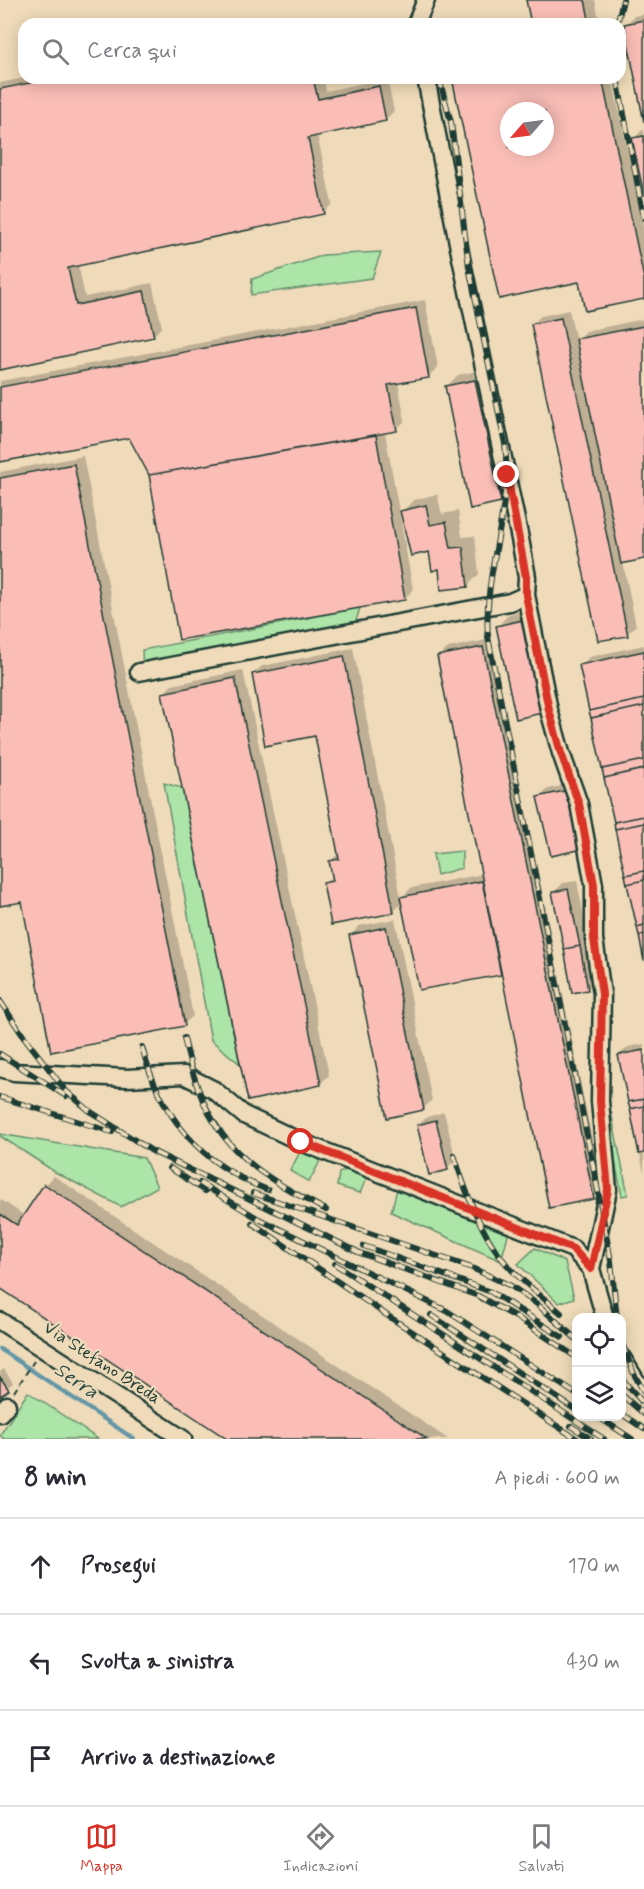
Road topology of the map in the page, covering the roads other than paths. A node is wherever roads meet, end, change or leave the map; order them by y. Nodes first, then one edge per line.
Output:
1 (426, 0) edge
2 (418, 18) edge
3 (427, 84) edge
4 (526, 595) junction
5 (139, 672) dead end
6 (0, 1068) edge
7 (591, 1269) junction
8 (604, 1313) edge
9 (0, 1321) edge
10 (626, 1365) edge
11 (644, 1389) edge
12 (183, 1439) edge

1 - 2 street
3 - 4 street
4 - 5 street
4 - 7 street
6 - 7 street
7 - 8 street
9 - 12 street, Via Stefano Breda
10 - 11 street

